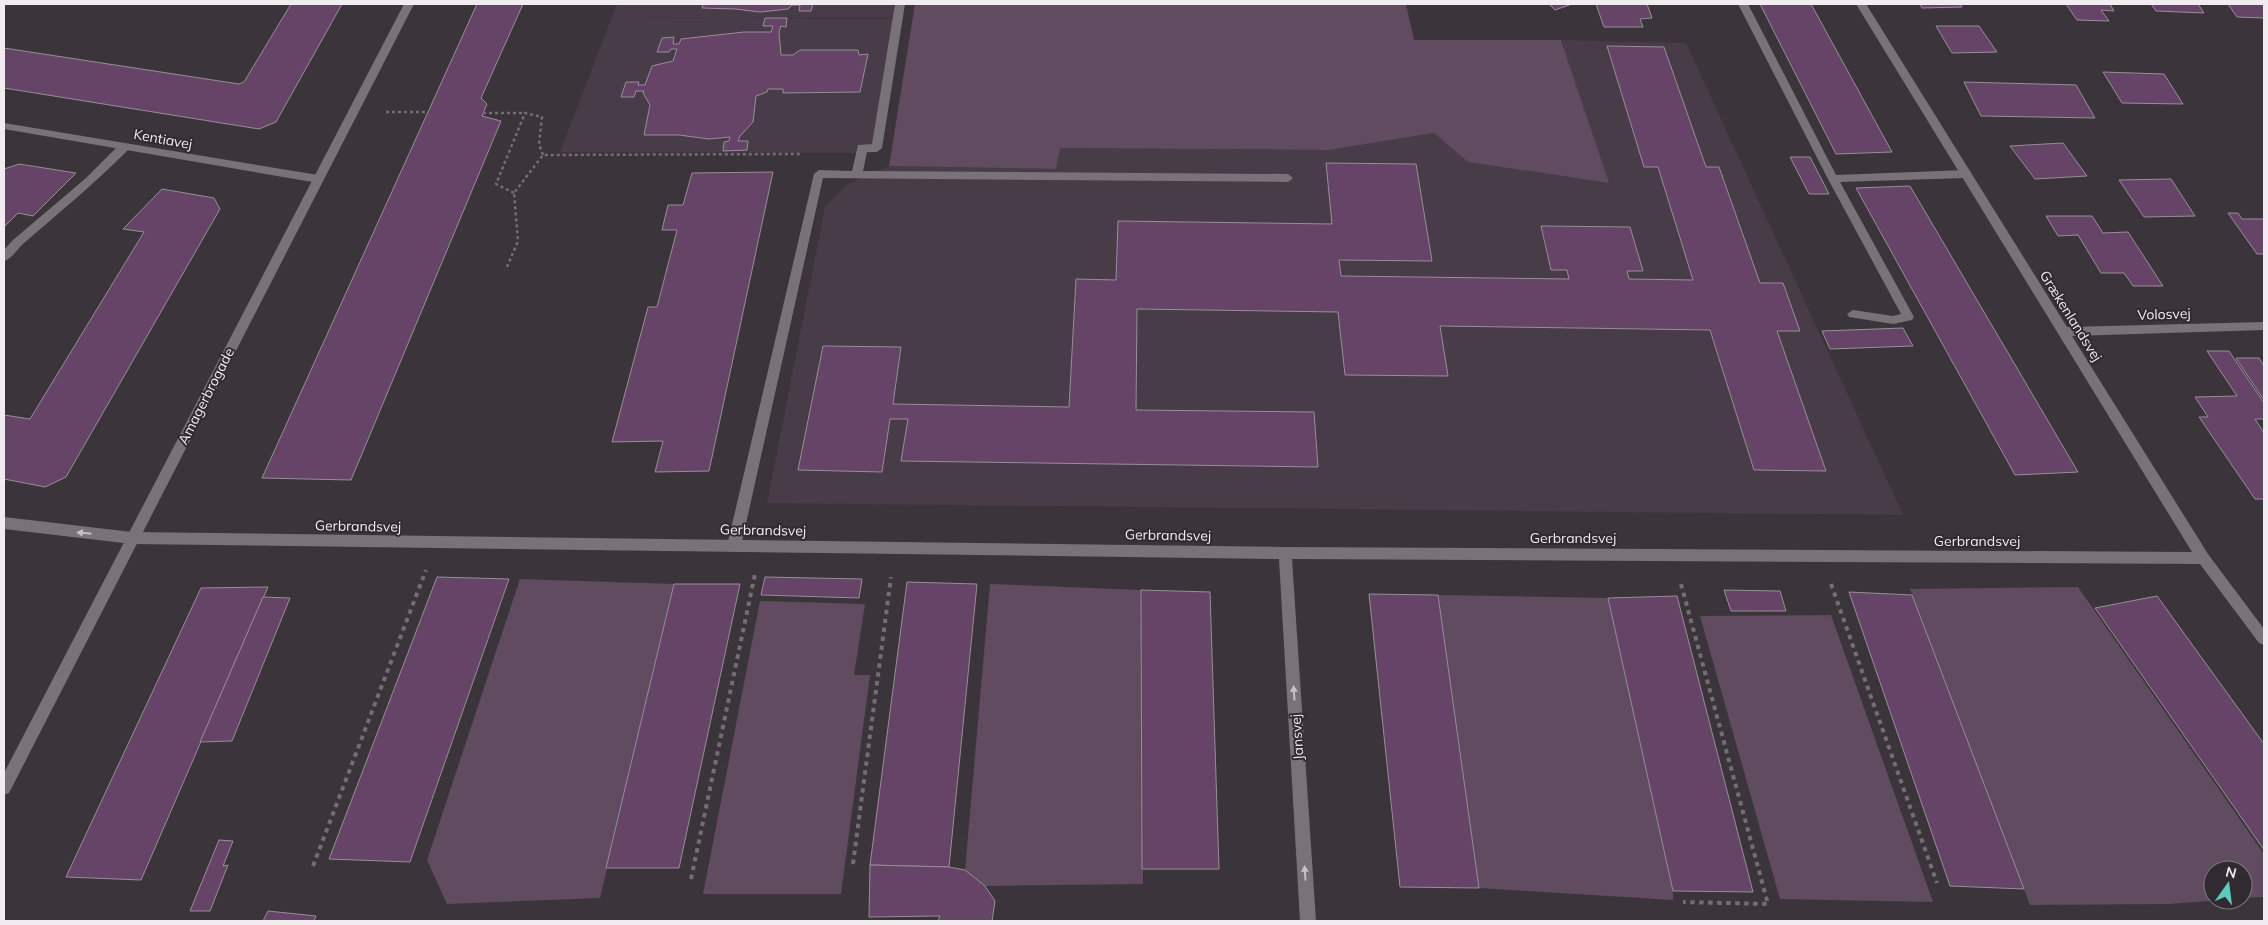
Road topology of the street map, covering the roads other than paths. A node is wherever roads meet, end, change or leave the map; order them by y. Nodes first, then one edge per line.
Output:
1 (409, 4) edge
2 (900, 4) edge
3 (1743, 4) edge
4 (1861, 4) edge
5 (4, 126) edge
6 (124, 147) junction
7 (857, 174) junction
8 (1966, 174) junction
9 (1288, 178) dead end
10 (318, 179) junction
11 (1833, 179) junction
12 (4, 257) edge
13 (1853, 314) dead end
14 (2264, 326) edge
15 (2064, 332) junction
16 (7, 527) edge
17 (132, 538) junction
18 (734, 546) junction
19 (1285, 553) junction
20 (2203, 558) junction
21 (2264, 638) edge
22 (4, 788) edge
23 (1308, 921) edge

1 - 10 street, Amagerbrogade
2 - 7 street
3 - 11 street
4 - 8 street, Grækenlandsvej
5 - 6 street, Kentiavej
6 - 10 street, Kentiavej
6 - 12 street
7 - 9 street
7 - 18 street
8 - 11 street
8 - 15 street, Grækenlandsvej
10 - 17 street, Amagerbrogade
11 - 13 street
14 - 15 street, Volosvej
15 - 20 street, Grækenlandsvej
17 -> 16 street, Gerbrandsvej
17 - 18 street, Gerbrandsvej
17 - 22 street, Amagerbrogade
18 - 19 street, Gerbrandsvej
19 - 20 street, Gerbrandsvej
23 -> 19 street, Jansvej
20 - 21 street, Grækenlandsvej

